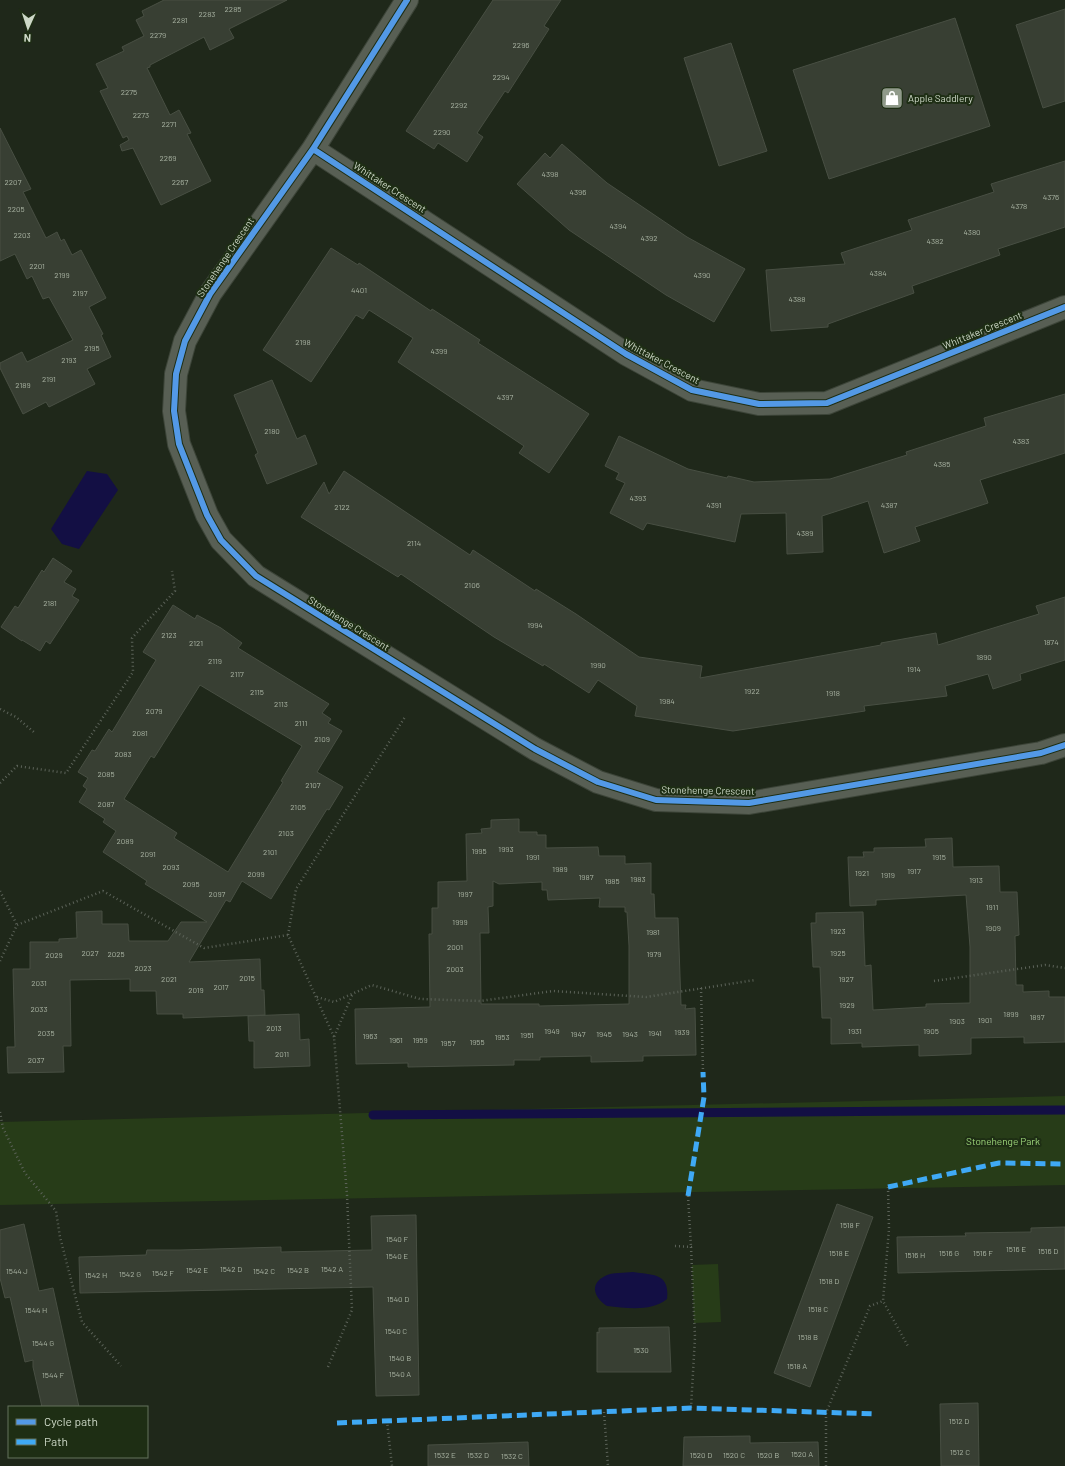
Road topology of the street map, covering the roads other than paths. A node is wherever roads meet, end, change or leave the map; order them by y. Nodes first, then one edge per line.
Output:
1 (407, 0) edge
2 (313, 149) junction
3 (1065, 307) edge
4 (1065, 745) edge

1 - 2 street, Stonehenge Crescent
2 - 3 street, Whittaker Crescent
2 - 4 street, Stonehenge Crescent

